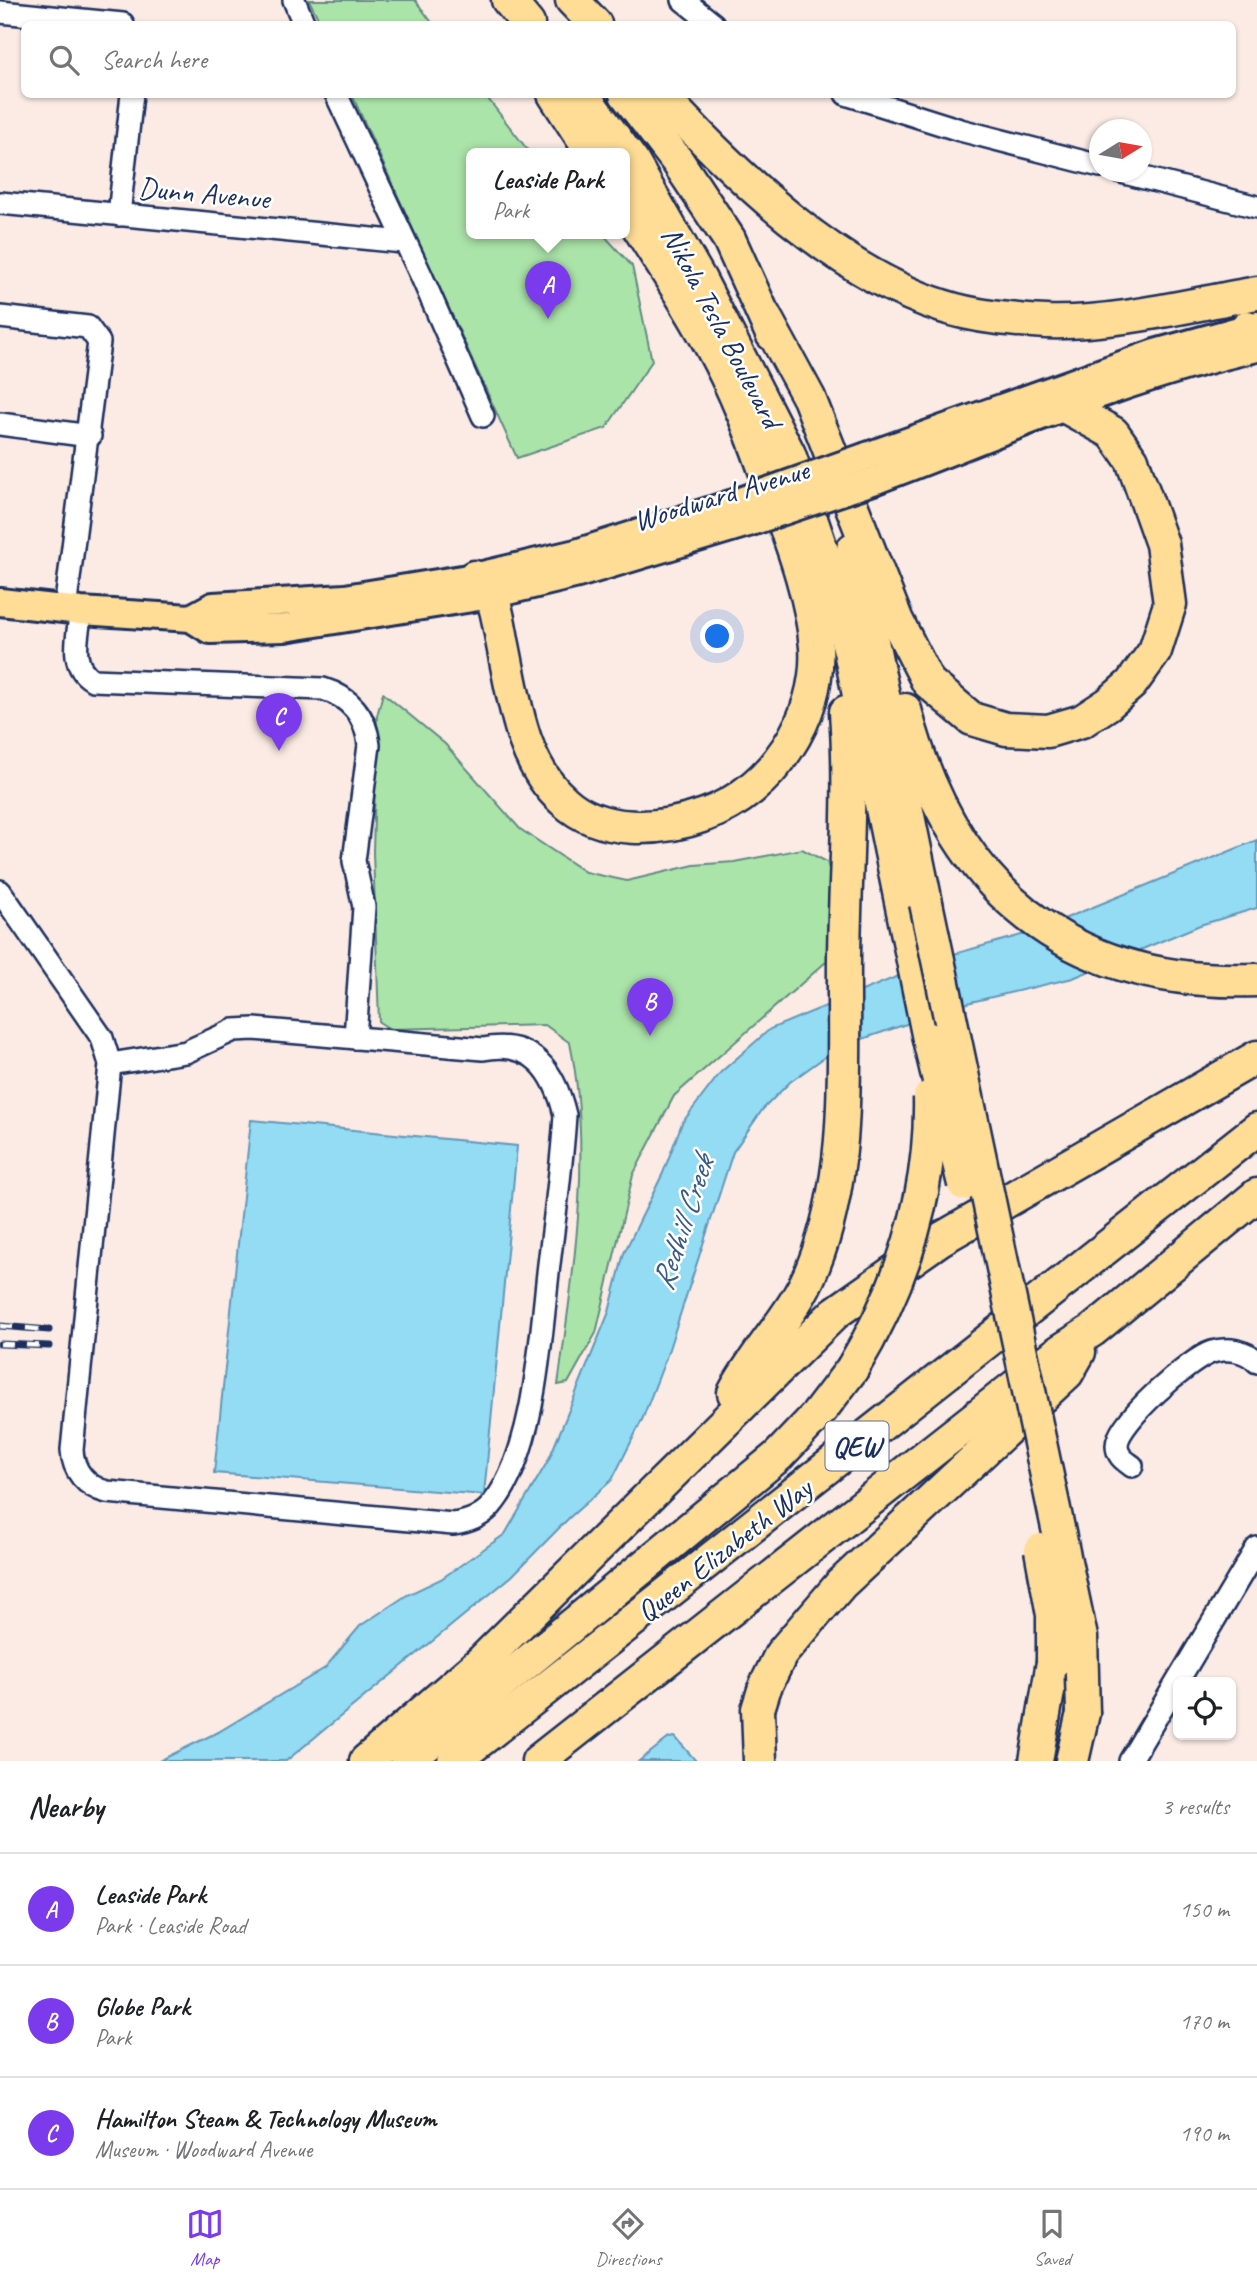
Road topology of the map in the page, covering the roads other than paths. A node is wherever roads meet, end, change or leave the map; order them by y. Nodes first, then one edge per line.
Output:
1 (293, 0) edge
2 (552, 0) edge
3 (572, 0) edge
4 (683, 0) edge
5 (0, 12) edge
6 (92, 21) edge
7 (303, 21) edge
8 (569, 21) edge
9 (592, 21) edge
10 (709, 21) edge
11 (132, 98) edge
12 (338, 98) edge
13 (557, 98) edge
14 (585, 98) edge
15 (629, 98) edge
16 (664, 98) edge
17 (859, 98) edge
18 (589, 148) edge
19 (622, 148) edge
20 (630, 158) edge
21 (1089, 163) edge
22 (1152, 180) edge
23 (0, 203) edge
24 (1257, 207) edge
25 (630, 214) edge
26 (119, 215) junction
27 (403, 242) junction
28 (1257, 293) edge
29 (765, 315) junction
30 (0, 317) edge
31 (1254, 336) edge
32 (1068, 408) junction
33 (483, 416) dead end
34 (0, 424) edge
35 (90, 436) junction
36 (744, 512) junction
37 (854, 553) junction
38 (830, 575) junction
39 (482, 586) junction
40 (0, 602) edge
41 (73, 611) junction
42 (0, 891) edge
43 (915, 911) junction
44 (1257, 980) edge
45 (355, 1038) junction
46 (929, 1039) junction
47 (1257, 1057) edge
48 (110, 1064) junction
49 (1257, 1129) edge
50 (1257, 1195) edge
51 (1093, 1330) junction
52 (1257, 1362) edge
53 (714, 1430) junction
54 (1132, 1466) dead end
55 (1257, 1548) edge
56 (366, 1761) edge
57 (407, 1761) edge
58 (454, 1761) edge
59 (538, 1761) edge
60 (760, 1761) edge
61 (1036, 1761) edge
62 (1072, 1761) edge
63 (1130, 1761) edge

1 - 7 street
2 - 8 highway
3 - 9 highway
4 - 10 street
5 - 6 street
11 - 26 street
12 - 27 street
13 - 18 highway
14 - 19 highway, Nikola Tesla Boulevard
15 - 29 highway, Nikola Tesla Boulevard
16 - 28 highway
17 - 21 street
20 - 38 highway, Nikola Tesla Boulevard
22 - 24 street
23 - 26 street, Dunn Avenue
25 - 39 highway
26 - 27 street, Dunn Avenue
27 - 33 street
29 - 32 highway
29 - 37 highway, Nikola Tesla Boulevard
30 - 35 street
31 - 32 main road, Woodward Avenue
31 - 36 main road, Woodward Avenue, bridge
32 - 36 main road, Woodward Avenue, bridge
34 - 35 street
35 - 41 street
36 - 39 main road, Woodward Avenue
37 - 43 highway
37 - 44 highway
38 - 43 highway
38 - 53 highway
39 - 41 main road, Woodward Avenue
40 - 41 main road, Woodward Avenue
41 - 45 street
42 - 48 street
43 - 46 highway
43 - 62 highway, bridge
45 - 48 street
45 - 48 street
46 - 57 highway, bridge
46 - 61 highway, bridge
47 - 53 highway
49 - 58 highway, Queen Elizabeth Way / QEW
50 - 51 highway, Queen Elizabeth Way / QEW
51 - 59 highway, Queen Elizabeth Way / QEW
51 - 60 highway
52 - 54 street
53 - 56 highway
55 - 63 street

